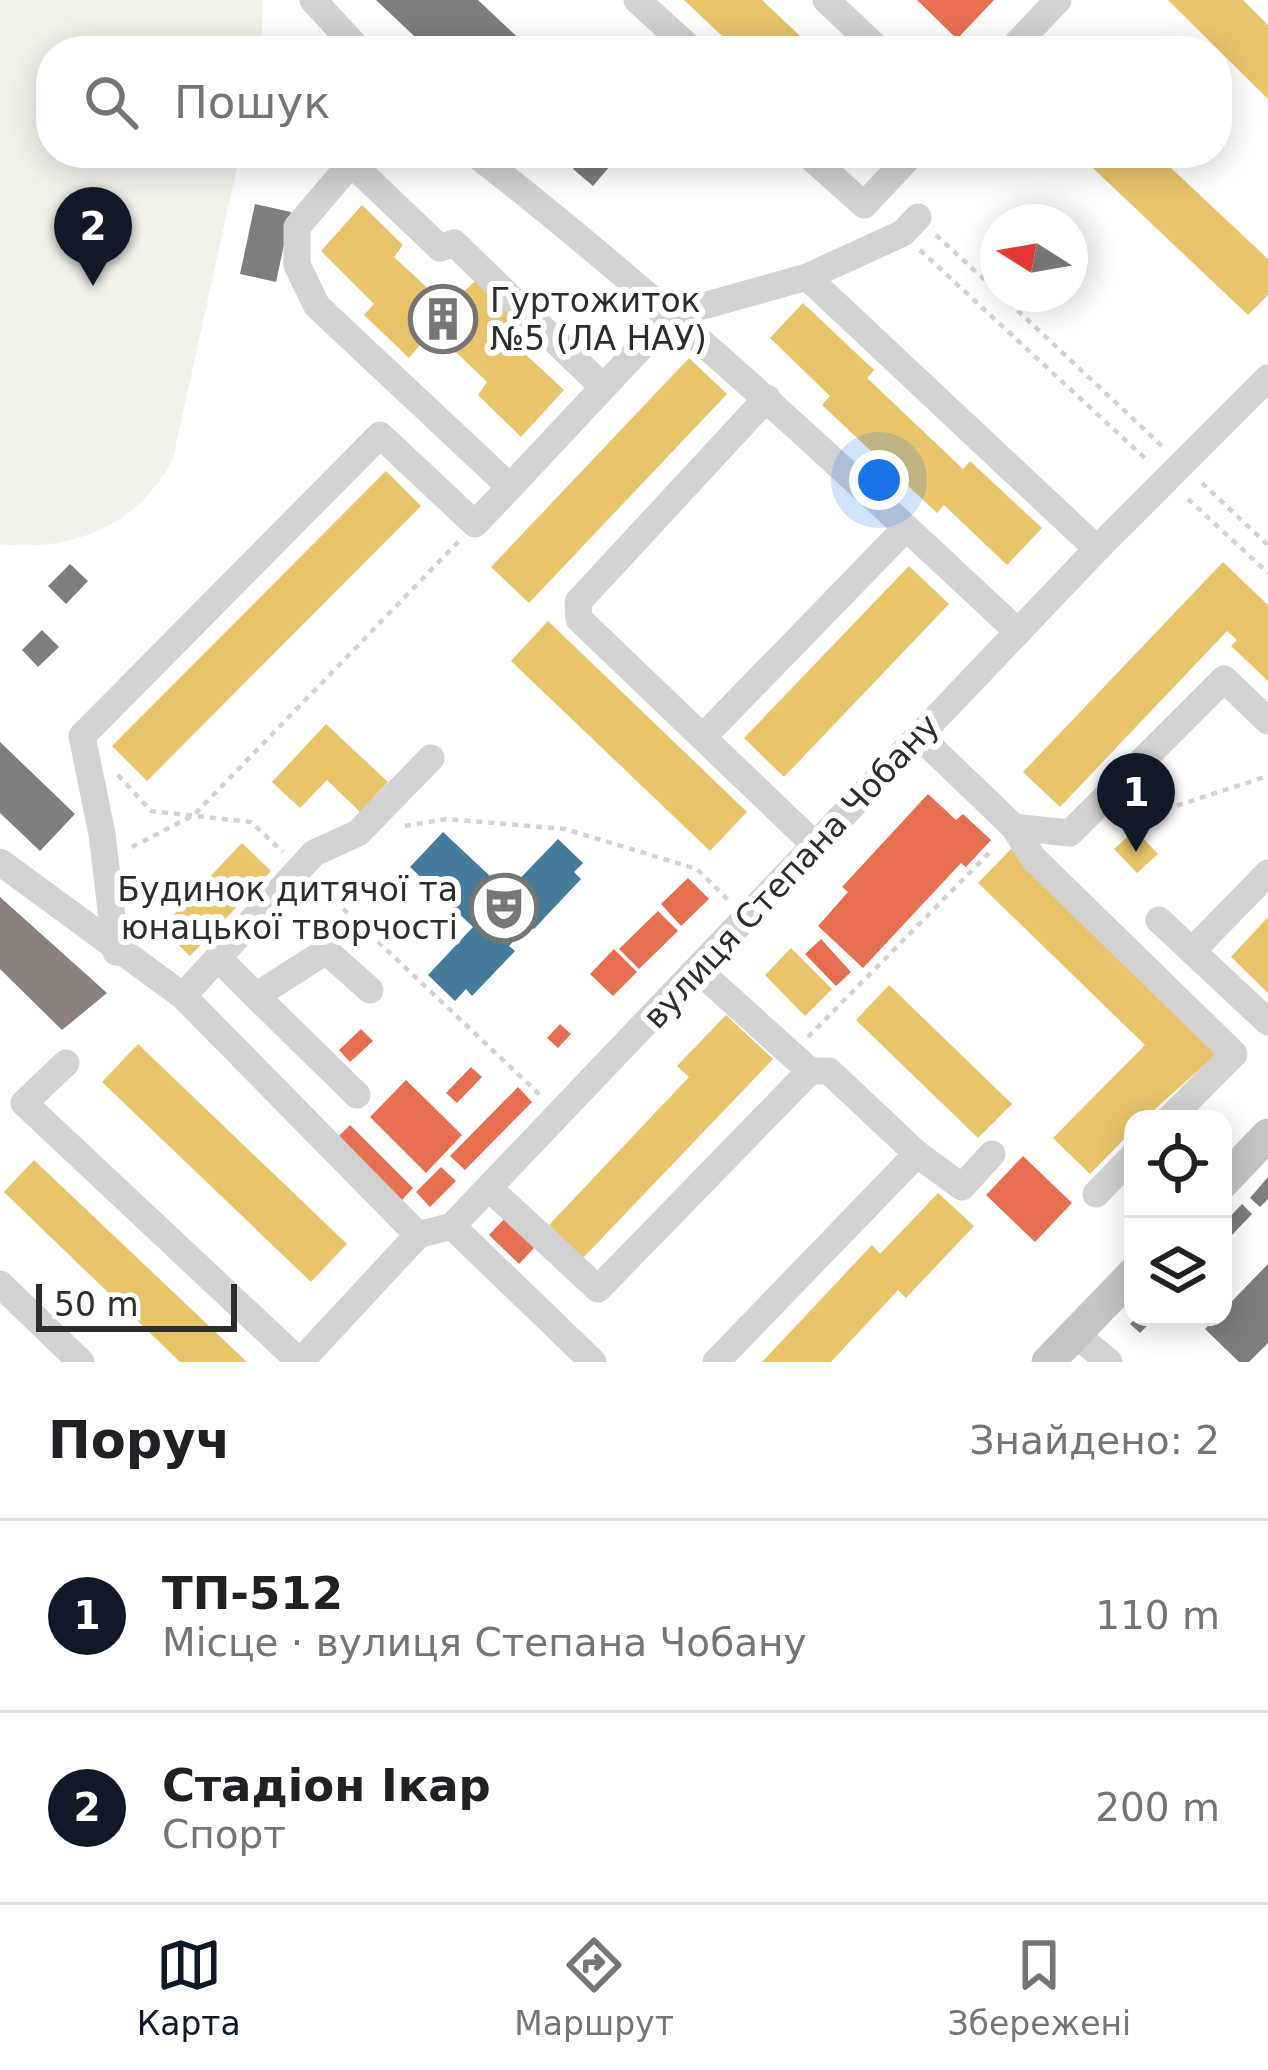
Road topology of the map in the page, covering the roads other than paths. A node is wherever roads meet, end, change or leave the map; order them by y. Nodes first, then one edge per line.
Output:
1 (313, 0) edge
2 (637, 0) edge
3 (826, 0) edge
4 (1058, 0) edge
5 (346, 36) edge
6 (677, 36) edge
7 (864, 36) edge
8 (1024, 36) edge
9 (347, 168) edge
10 (365, 168) edge
11 (491, 168) edge
12 (823, 168) edge
13 (899, 168) edge
14 (910, 225) road end
15 (807, 277) junction
16 (671, 315) junction
17 (1268, 378) edge
18 (603, 387) junction
19 (767, 398) junction
20 (510, 487) junction
21 (906, 528) junction
22 (1097, 549) junction
23 (1018, 632) junction
24 (1268, 721) edge
25 (919, 736) junction
26 (703, 737) junction
27 (430, 758) dead end
28 (1014, 827) junction
29 (815, 845) junction
30 (0, 862) edge
31 (1268, 873) edge
32 (1159, 920) dead end
33 (1192, 951) junction
34 (116, 952) junction
35 (218, 958) junction
36 (698, 970) junction
37 (370, 990) dead end
38 (183, 996) junction
39 (256, 996) junction
40 (1268, 1022) edge
41 (66, 1063) dead end
42 (800, 1063) junction
43 (357, 1096) dead end
44 (1178, 1110) edge
45 (1268, 1135) edge
46 (917, 1154) junction
47 (992, 1154) dead end
48 (1124, 1165) edge
49 (1232, 1173) edge
50 (489, 1188) junction
51 (1096, 1193) dead end
52 (452, 1226) junction
53 (418, 1235) junction
54 (1124, 1283) edge
55 (0, 1284) edge
56 (1075, 1334) junction
57 (81, 1362) edge
58 (300, 1362) edge
59 (593, 1362) edge
60 (716, 1362) edge
61 (1048, 1362) edge
62 (1109, 1362) edge

1 - 5 street
2 - 6 street
3 - 7 street
4 - 8 street
9 - 20 street
10 - 18 street
11 - 16 street
12 - 13 street
14 - 15 street
15 - 16 street
15 - 22 street
16 - 18 street
16 - 19 street
17 - 22 street, вулиця Степана Чобану
18 - 20 street
19 - 21 street
19 - 26 street
20 - 34 street
21 - 23 street
21 - 26 street
22 - 23 street, вулиця Степана Чобану
23 - 25 street, вулиця Степана Чобану
24 - 28 street
25 - 28 street
25 - 29 street, вулиця Степана Чобану
26 - 29 street
27 - 35 street
28 - 44 street
29 - 36 street, вулиця Степана Чобану
30 - 34 street
31 - 33 street
32 - 33 street
33 - 40 street
34 - 38 street
35 - 38 street
35 - 39 street
36 - 42 street
36 - 50 street, вулиця Степана Чобану
37 - 39 street
38 - 53 street
39 - 43 street
41 - 58 street
42 - 46 street
42 - 50 street
45 - 49 main road
46 - 47 street
46 - 60 street
48 - 51 street
50 - 52 street, вулиця Степана Чобану
52 - 53 street
52 - 59 street
53 - 58 street
54 - 56 main road
55 - 57 street
56 - 61 main road
56 - 62 street

